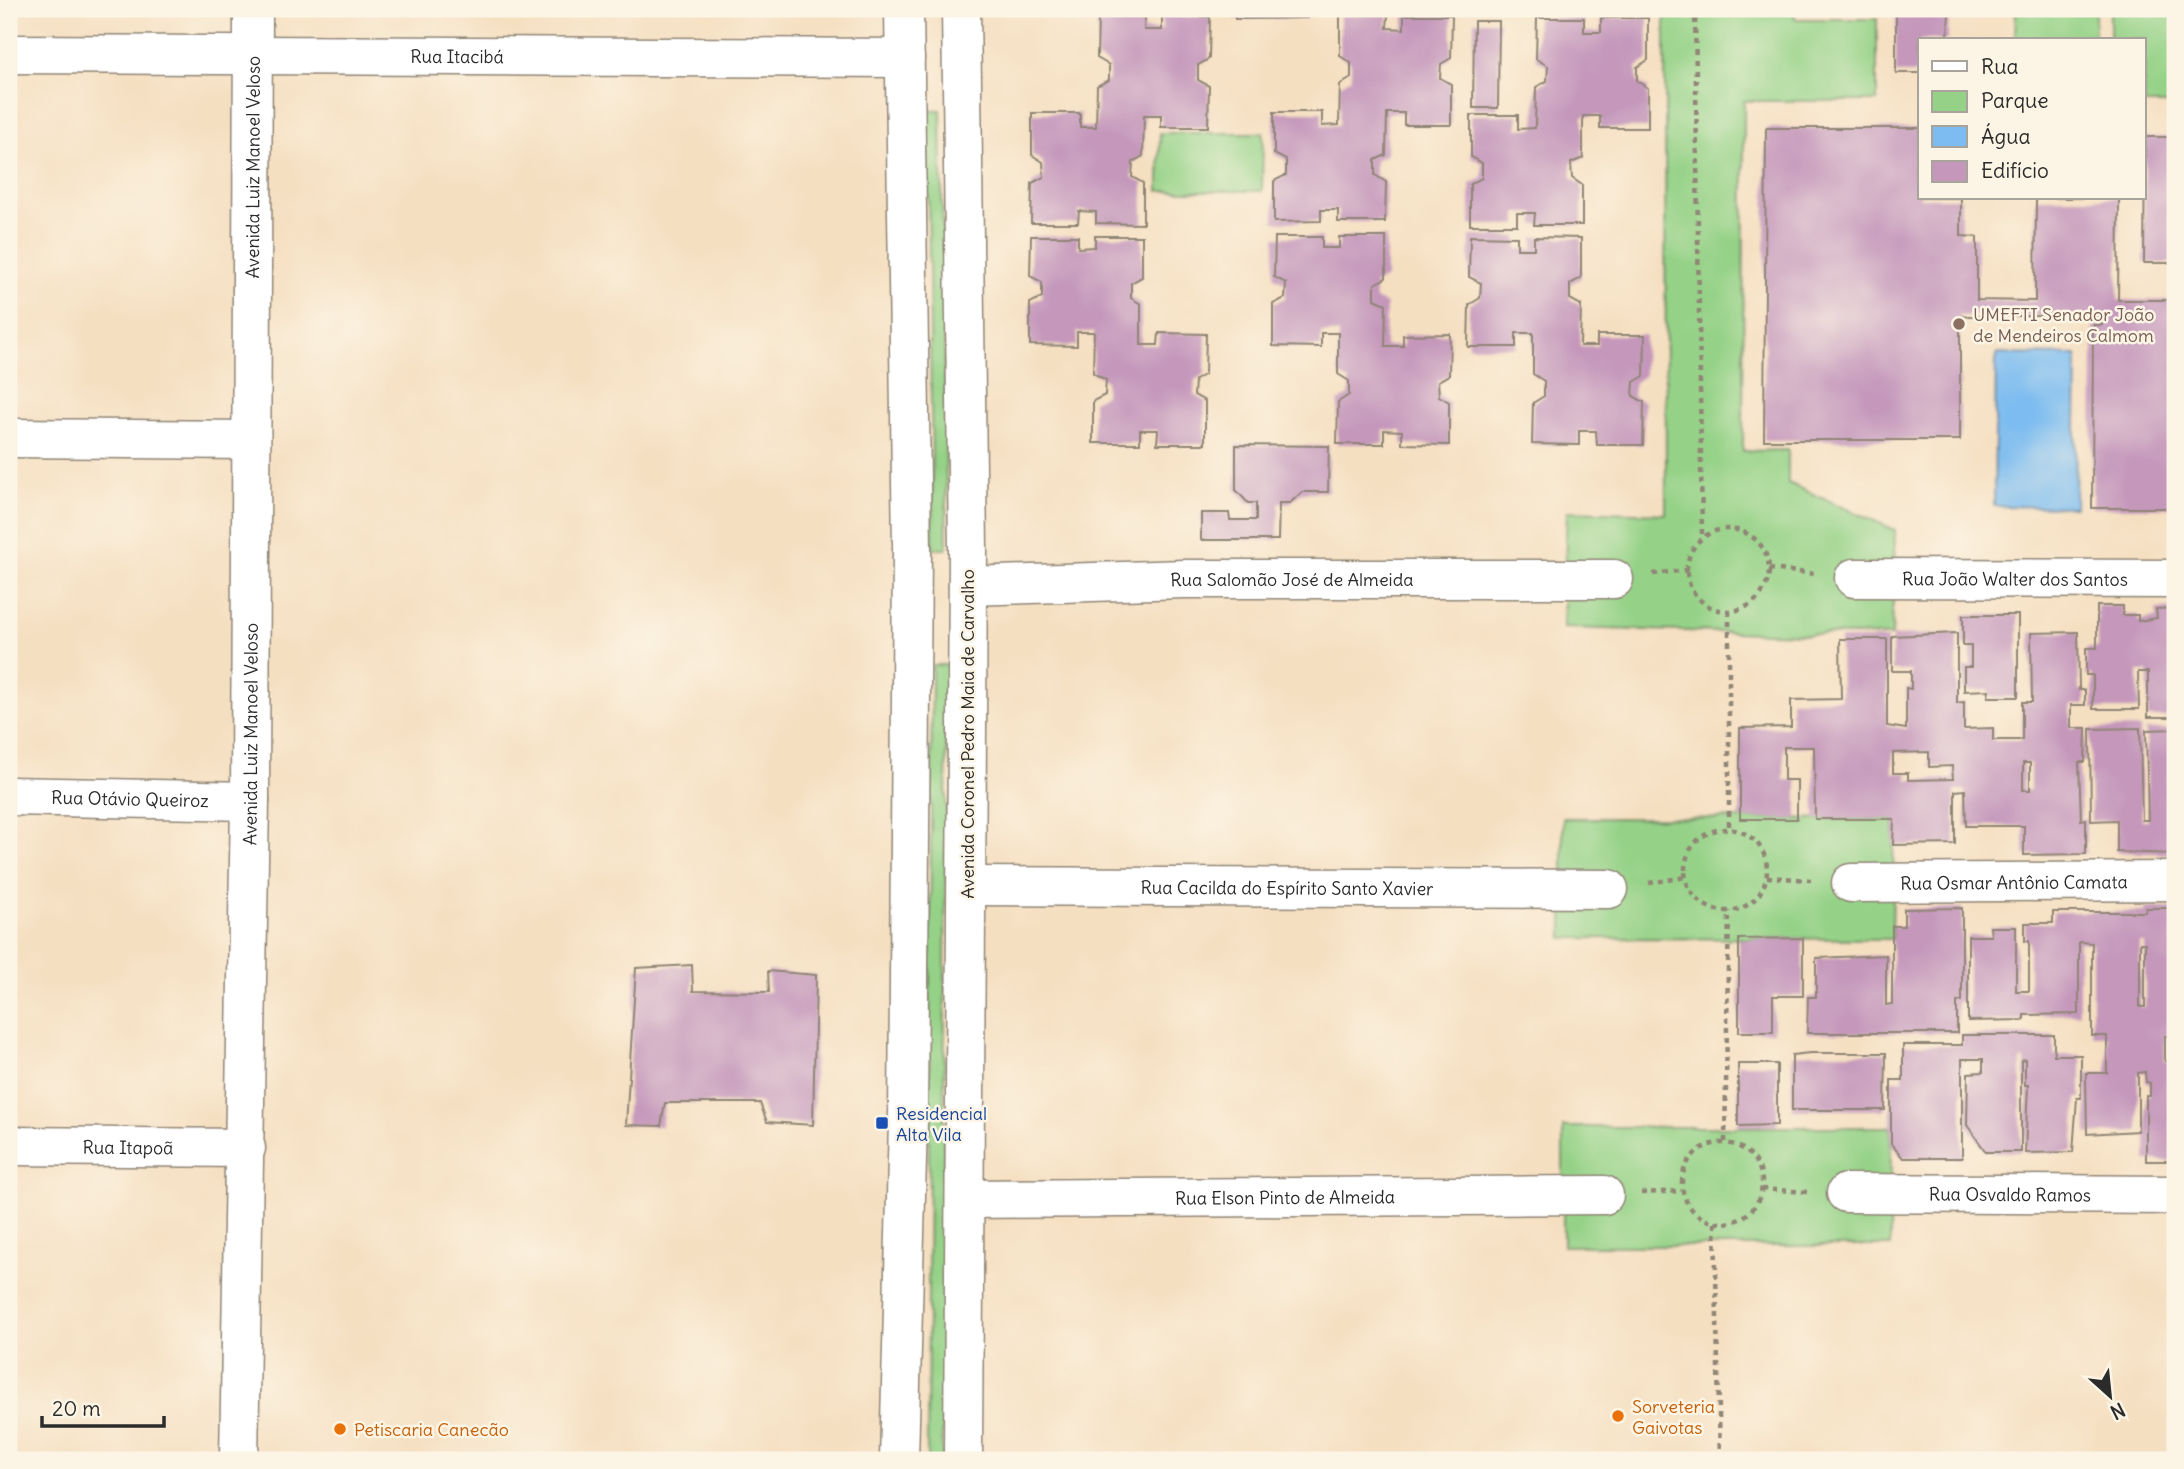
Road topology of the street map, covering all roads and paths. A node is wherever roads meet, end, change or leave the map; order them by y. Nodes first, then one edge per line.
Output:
1 (253, 9) edge
2 (904, 9) edge
3 (961, 9) edge
4 (1695, 9) edge
5 (9, 54) edge
6 (253, 57) junction
7 (905, 58) junction
8 (962, 61) junction
9 (9, 438) edge
10 (250, 440) junction
11 (1702, 538) junction
12 (1854, 578) dead end
13 (1614, 579) dead end
14 (2175, 579) edge
15 (912, 585) junction
16 (968, 586) junction
17 (1729, 611) junction
18 (9, 796) edge
19 (250, 802) junction
20 (1729, 830) junction
21 (2175, 881) edge
22 (1851, 883) dead end
23 (967, 886) junction
24 (1609, 889) dead end
25 (1729, 911) junction
26 (1725, 1142) junction
27 (9, 1146) edge
28 (246, 1148) junction
29 (1846, 1194) dead end
30 (1604, 1195) dead end
31 (2175, 1195) edge
32 (965, 1199) junction
33 (1715, 1223) junction
34 (239, 1460) edge
35 (899, 1460) edge
36 (963, 1460) edge
37 (1720, 1460) edge

1 - 6 street, Avenida Luiz Manoel Veloso
2 - 7 street
3 - 8 street, Avenida Coronel Pedro Maia de Carvalho
4 - 11 path
5 - 6 street, Rua Itacibá
6 - 7 street, Rua Itacibá
6 - 10 street, Avenida Luiz Manoel Veloso
7 - 8 street, Rua Itacibá
7 - 15 street
8 - 16 street, Avenida Coronel Pedro Maia de Carvalho
9 - 10 street
10 - 19 street, Avenida Luiz Manoel Veloso
11 - 17 path
11 - 17 path
12 - 14 street, Rua João Walter dos Santos
13 - 16 street, Rua Salomão José de Almeida
15 - 16 street, Rua Salomão José de Almeida
15 - 35 street
16 - 23 street, Avenida Coronel Pedro Maia de Carvalho
17 - 20 path
18 - 19 street, Rua Otávio Queiroz
19 - 28 street, Avenida Luiz Manoel Veloso
20 - 25 path
20 - 25 path
21 - 22 street, Rua Osmar Antônio Camata
23 - 24 street, Rua Cacilda do Espírito Santo Xavier
23 - 32 street, Avenida Coronel Pedro Maia de Carvalho
25 - 26 path
26 - 33 path
26 - 33 path
27 - 28 street, Rua Itapoã
28 - 34 street, Avenida Luiz Manoel Veloso
29 - 31 street, Rua Osvaldo Ramos
30 - 32 street, Rua Elson Pinto de Almeida
32 - 36 street, Avenida Coronel Pedro Maia de Carvalho
33 - 37 path

